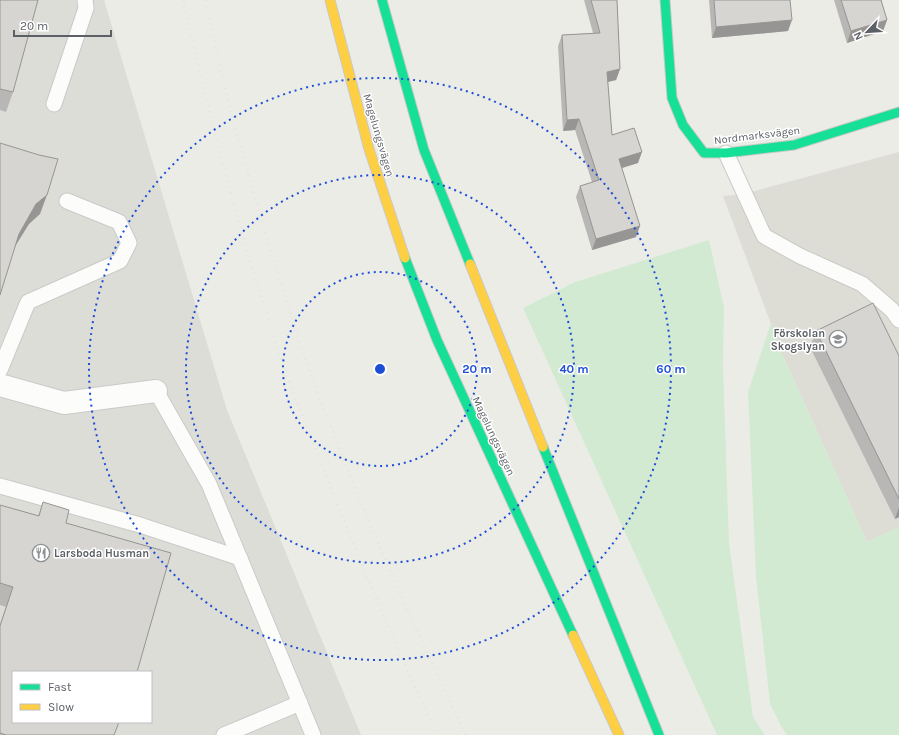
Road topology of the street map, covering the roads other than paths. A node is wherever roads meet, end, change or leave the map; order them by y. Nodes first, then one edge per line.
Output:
1 (85, 0) edge
2 (330, 0) edge
3 (382, 0) edge
4 (665, 0) edge
5 (54, 104) dead end
6 (899, 112) edge
7 (726, 153) junction
8 (68, 201) dead end
9 (899, 320) edge
10 (0, 370) edge
11 (0, 386) edge
12 (156, 391) joint
13 (0, 486) edge
14 (240, 558) junction
15 (300, 703) junction
16 (224, 735) edge
17 (313, 735) edge
18 (619, 735) edge
19 (660, 735) edge

1 - 5 lane
2 - 18 main road, Magelungsvägen
3 - 19 main road
4 - 7 main road, Nordmarksvägen
6 - 7 main road, Nordmarksvägen
7 - 9 lane
8 - 10 lane
11 - 12 street
12 - 14 lane
13 - 14 lane
14 - 15 lane
15 - 16 lane
15 - 17 lane

